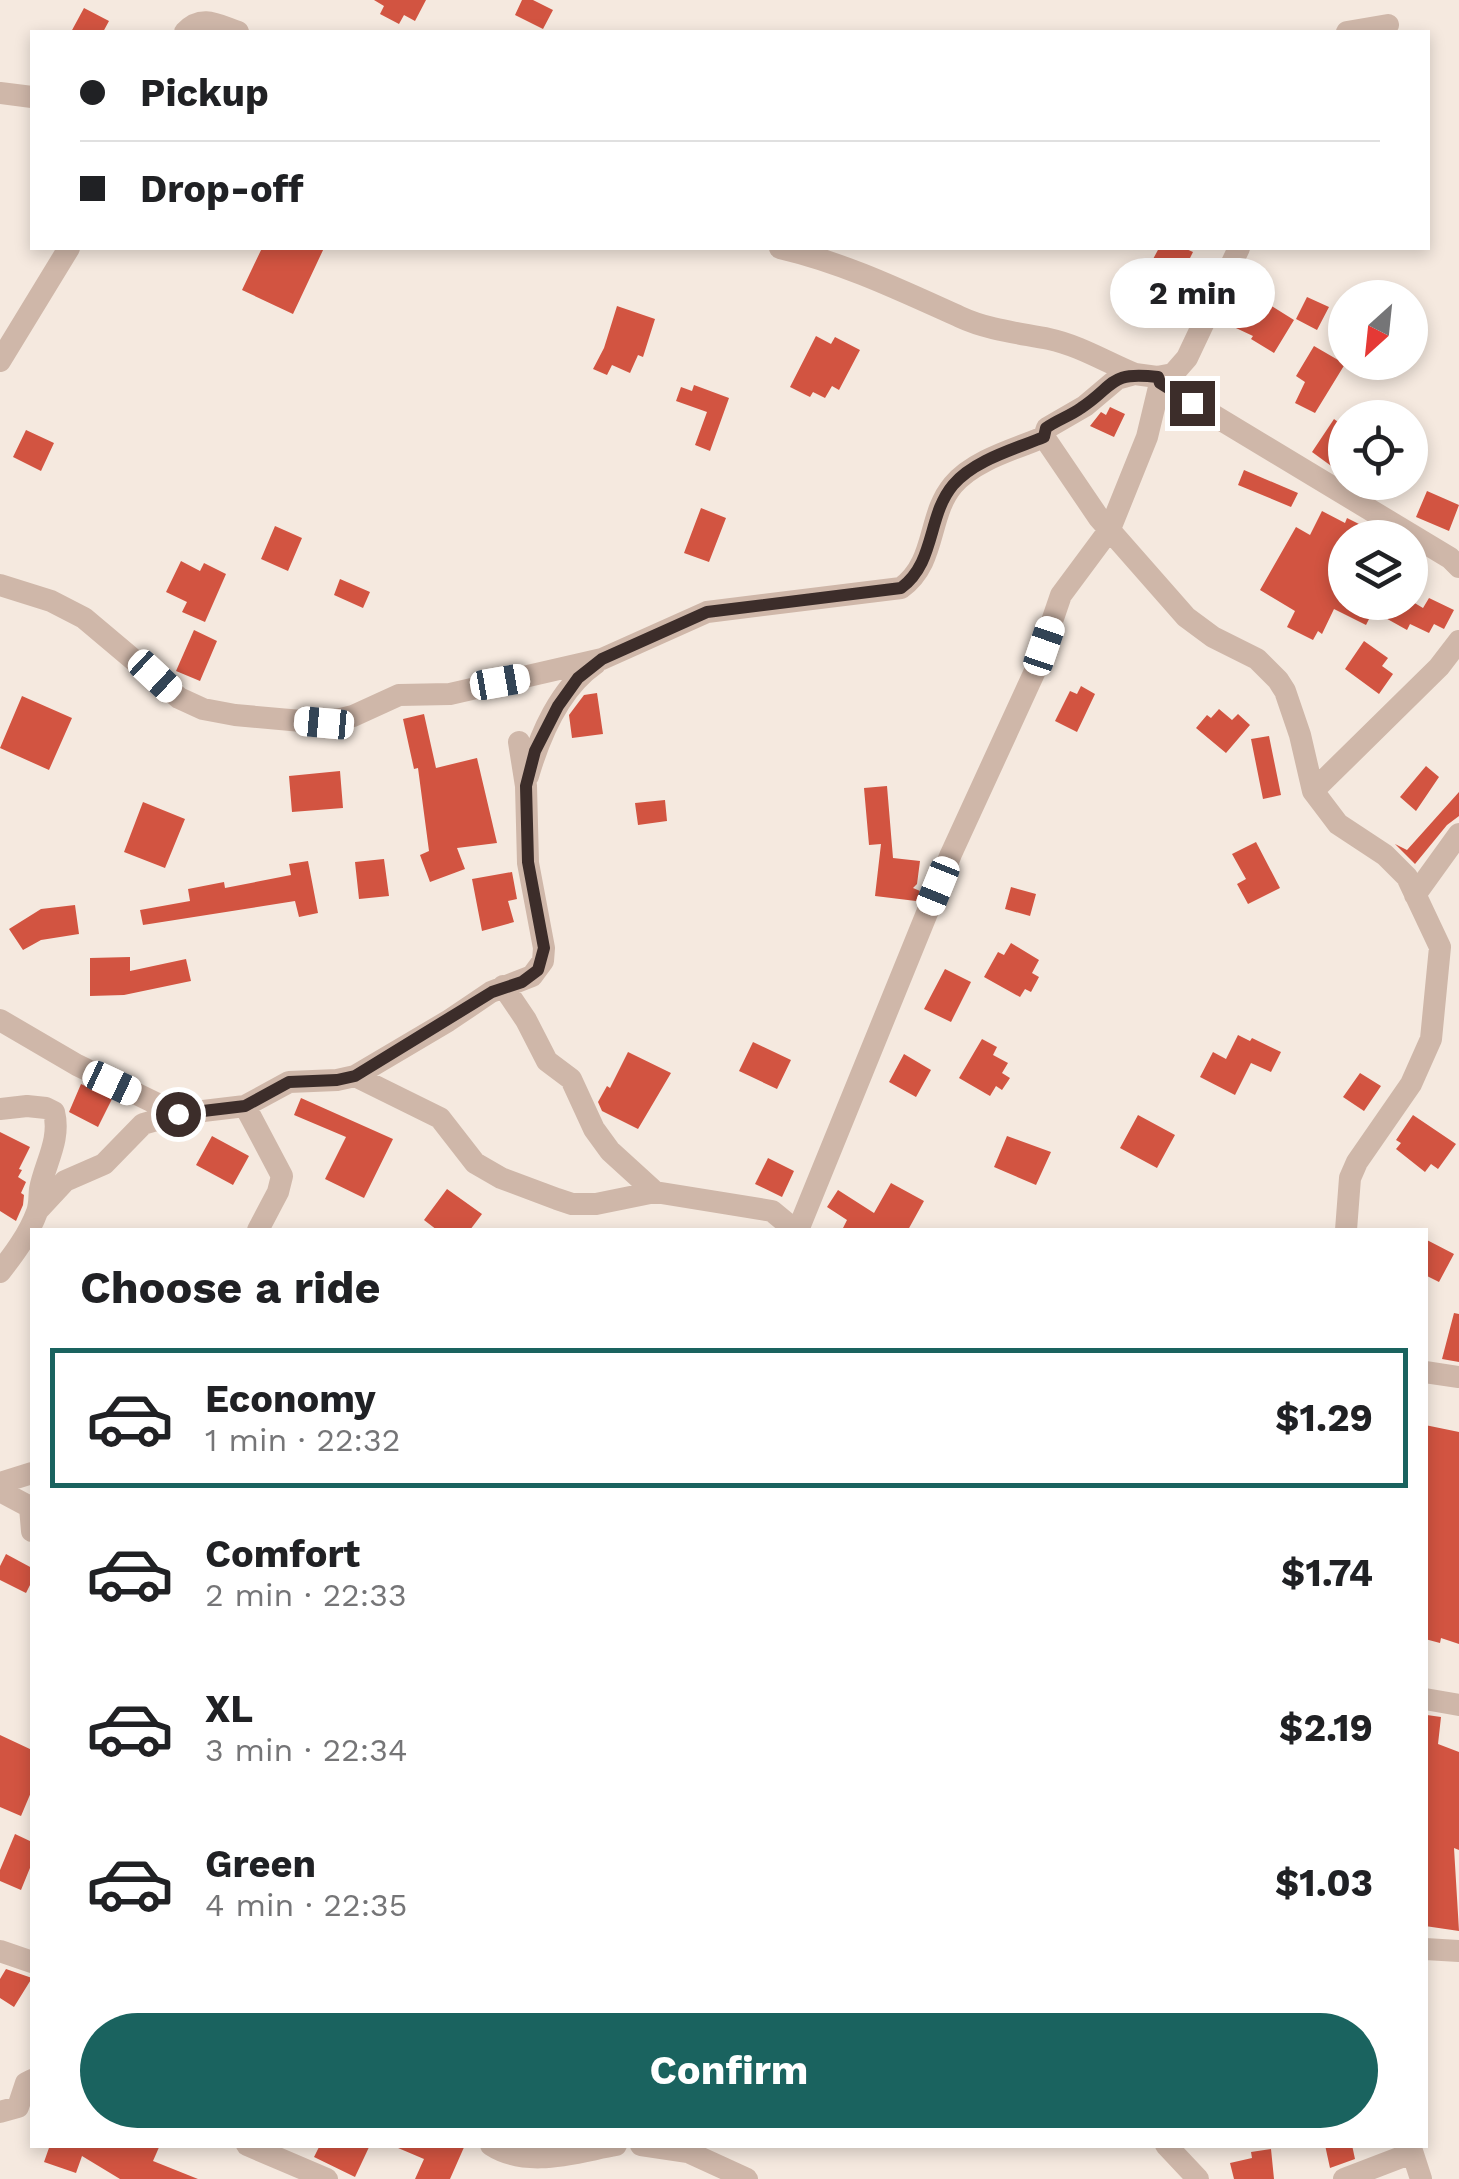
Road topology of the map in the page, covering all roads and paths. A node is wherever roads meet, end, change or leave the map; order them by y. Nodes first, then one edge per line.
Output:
1 (194, 18) edge
2 (1388, 25) dead end
3 (232, 30) edge
4 (1359, 30) edge
5 (0, 93) edge
6 (30, 97) edge
7 (68, 250) edge
8 (789, 250) edge
9 (1239, 250) edge
10 (0, 361) edge
11 (1151, 378) junction
12 (1044, 437) junction
13 (1110, 528) junction
14 (1459, 567) edge
15 (0, 584) edge
16 (1459, 642) edge
17 (602, 659) junction
18 (519, 742) dead end
19 (526, 786) junction
20 (1313, 791) junction
21 (1459, 834) edge
22 (1415, 895) junction
23 (1440, 947) junction
24 (1459, 969) edge
25 (502, 986) junction
26 (0, 1020) edge
27 (355, 1076) junction
28 (245, 1106) junction
29 (0, 1109) edge
30 (178, 1114) junction
31 (655, 1192) junction
32 (39, 1209) junction
33 (259, 1228) edge
34 (793, 1228) edge
35 (797, 1228) edge
36 (1346, 1228) edge
37 (0, 1272) edge
38 (1428, 1372) edge
39 (1459, 1377) edge
40 (30, 1474) edge
41 (0, 1483) edge
42 (0, 1491) edge
43 (30, 1507) edge
44 (1428, 1700) edge
45 (1459, 1706) edge
46 (1428, 1949) edge
47 (0, 1951) edge
48 (1459, 1951) edge
49 (30, 1961) edge
50 (30, 2081) edge
51 (0, 2112) edge
52 (254, 2148) edge
53 (496, 2148) edge
54 (661, 2148) edge
55 (1169, 2148) edge
56 (1411, 2149) edge
57 (566, 2150) edge
58 (326, 2179) edge
59 (552, 2179) edge
60 (747, 2179) edge
61 (1198, 2179) edge
62 (1344, 2179) edge
63 (1422, 2179) edge

1 - 3 street
2 - 4 street
5 - 6 street
7 - 10 street
8 - 11 street
9 - 11 street
11 - 12 street
11 - 13 street
11 - 14 street
12 - 13 street
12 - 17 street
13 - 20 street
13 - 35 street
15 - 17 street
16 - 20 street
17 - 19 street
18 - 19 street
19 - 25 street
20 - 22 street
21 - 22 street
22 - 23 street
23 - 24 street
23 - 36 street
25 - 27 street
25 - 31 street
26 - 30 street
27 - 28 street
27 - 31 street
28 - 30 street
28 - 33 street
29 - 32 street
30 - 32 street
31 - 34 street
32 - 37 street
38 - 39 street
40 - 41 street
42 - 43 street
44 - 45 street
46 - 48 street
47 - 49 street
50 - 51 street
52 - 58 street
53 - 57 street
54 - 60 street
55 - 61 street
56 - 62 street
56 - 63 street
57 - 59 street

